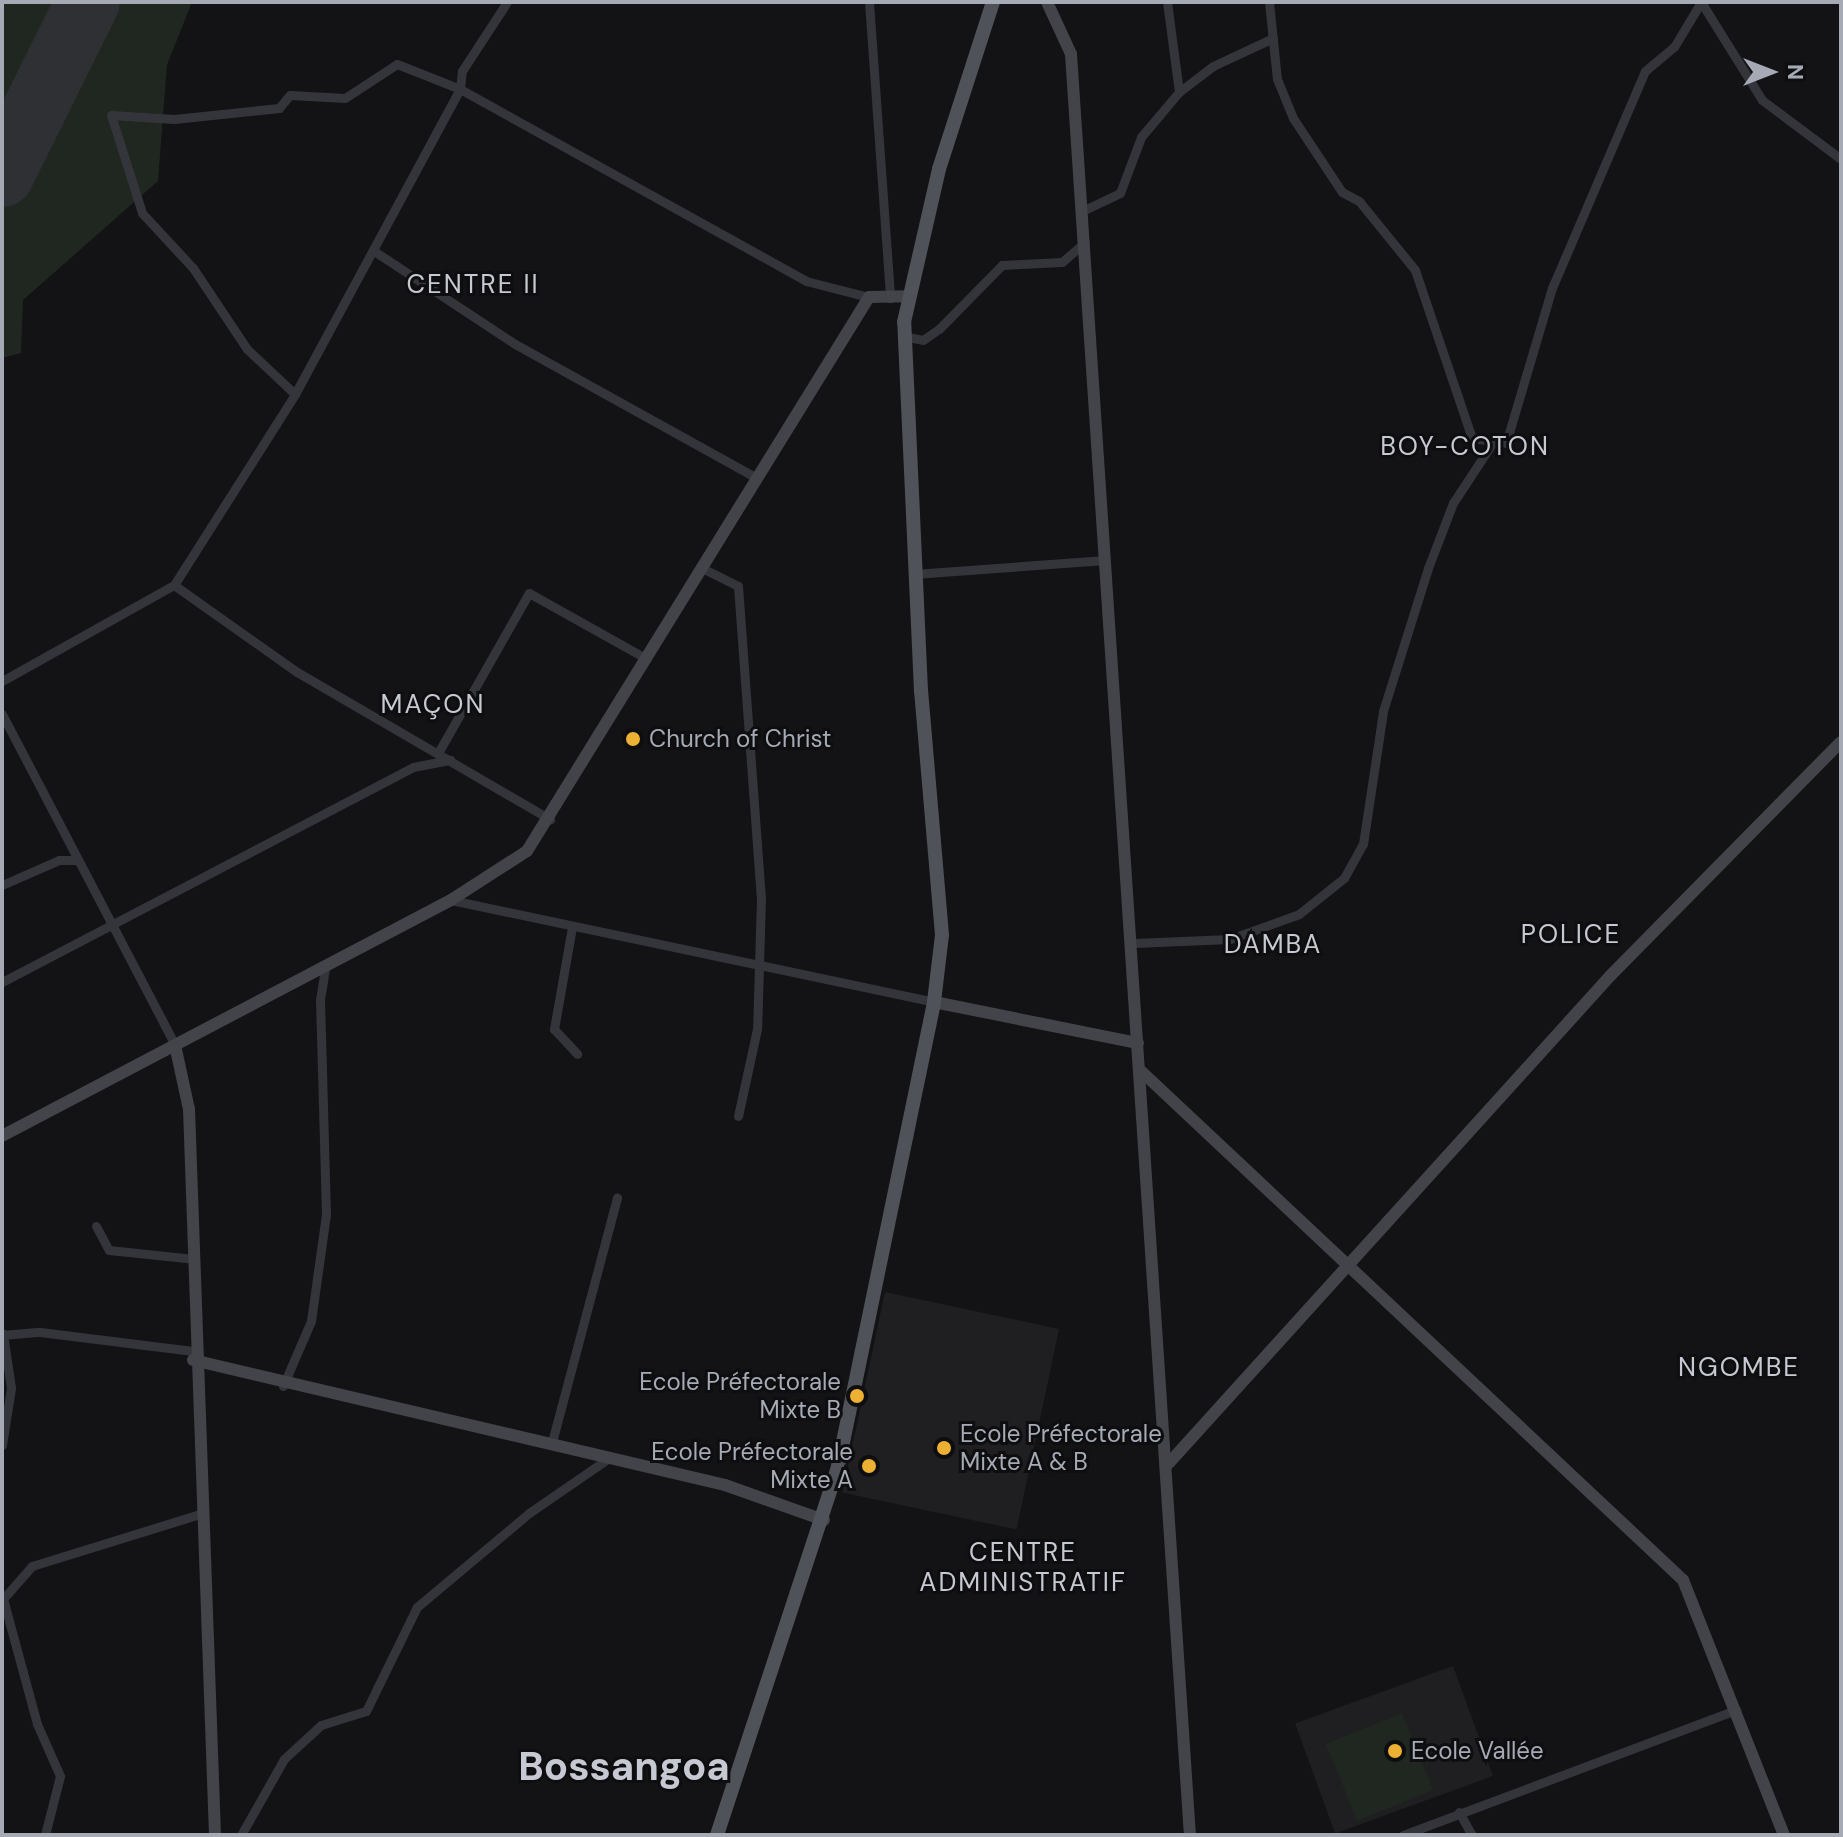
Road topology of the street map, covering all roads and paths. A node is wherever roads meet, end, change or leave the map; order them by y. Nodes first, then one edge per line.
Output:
1 (507, 2) edge
2 (869, 2) edge
3 (993, 2) edge
4 (1047, 2) edge
5 (1167, 2) edge
6 (1269, 2) edge
7 (1701, 2) edge
8 (1273, 38) junction
9 (460, 89) junction
10 (1179, 92) junction
11 (1841, 159) edge
12 (1080, 212) junction
13 (1085, 242) junction
14 (374, 251) junction
15 (908, 296) junction
16 (869, 297) junction
17 (890, 298) junction
18 (903, 336) junction
19 (295, 394) junction
20 (1493, 442) junction
21 (757, 478) junction
22 (1105, 560) junction
23 (700, 567) junction
24 (914, 574) junction
25 (174, 585) junction
26 (647, 659) junction
27 (2, 681) edge
28 (2, 714) edge
29 (1841, 742) edge
30 (438, 753) junction
31 (450, 760) junction
32 (550, 819) junction
33 (78, 860) junction
34 (2, 885) edge
35 (451, 900) junction
36 (112, 924) junction
37 (572, 927) junction
38 (1134, 943) junction
39 (325, 967) junction
40 (763, 967) junction
41 (2, 982) edge
42 (934, 1002) junction
43 (1138, 1043) junction
44 (175, 1045) junction
45 (577, 1054) dead end
46 (1141, 1071) junction
47 (738, 1116) dead end
48 (2, 1136) edge
49 (617, 1198) dead end
50 (96, 1226) dead end
51 (194, 1259) junction
52 (1343, 1267) junction
53 (2, 1334) edge
54 (193, 1355) junction
55 (283, 1386) junction
56 (552, 1442) junction
57 (2, 1445) edge
58 (609, 1458) junction
59 (1169, 1463) junction
60 (203, 1513) junction
61 (824, 1520) junction
62 (2, 1598) edge
63 (1736, 1710) junction
64 (1459, 1812) junction
65 (45, 1835) edge
66 (215, 1835) edge
67 (241, 1835) edge
68 (717, 1835) edge
69 (1190, 1835) edge
70 (1403, 1835) edge
71 (1472, 1835) edge
72 (1784, 1835) edge

1 - 9 street
2 - 17 street
3 - 15 main road
4 - 12 street
5 - 10 street
6 - 8 street
7 - 11 street
7 - 20 street
8 - 10 street
8 - 20 street
9 - 14 street
9 - 16 street
9 - 19 street
10 - 12 street
12 - 13 street
13 - 18 street
13 - 22 street
14 - 19 street
14 - 21 street
15 - 17 street
15 - 18 main road
16 - 17 street
16 - 21 street
18 - 24 main road
19 - 25 street
20 - 38 street
21 - 23 street
22 - 24 street
22 - 38 street
23 - 26 street
23 - 40 street
24 - 42 main road
25 - 27 street
25 - 30 street
26 - 30 street
26 - 32 street
28 - 33 street
29 - 52 street
30 - 31 street
31 - 32 street
31 - 36 street
32 - 35 street
33 - 34 street
33 - 36 street
35 - 37 street
35 - 39 street
36 - 41 street
36 - 44 street
37 - 40 street
37 - 45 street
38 - 43 street
39 - 44 street
39 - 55 street
40 - 42 street
40 - 47 street
42 - 43 street
42 - 61 main road
43 - 46 street
44 - 48 street
44 - 51 street
46 - 52 street
46 - 59 street
49 - 56 street
50 - 51 street
51 - 54 street
52 - 59 street
52 - 63 street
53 - 54 street
53 - 57 street
54 - 55 street
54 - 60 street
55 - 56 street
56 - 58 street
58 - 61 street
58 - 67 street
59 - 69 street
60 - 62 street
60 - 66 street
61 - 68 main road
62 - 65 street
63 - 64 street
63 - 72 street
64 - 70 street
64 - 71 street

